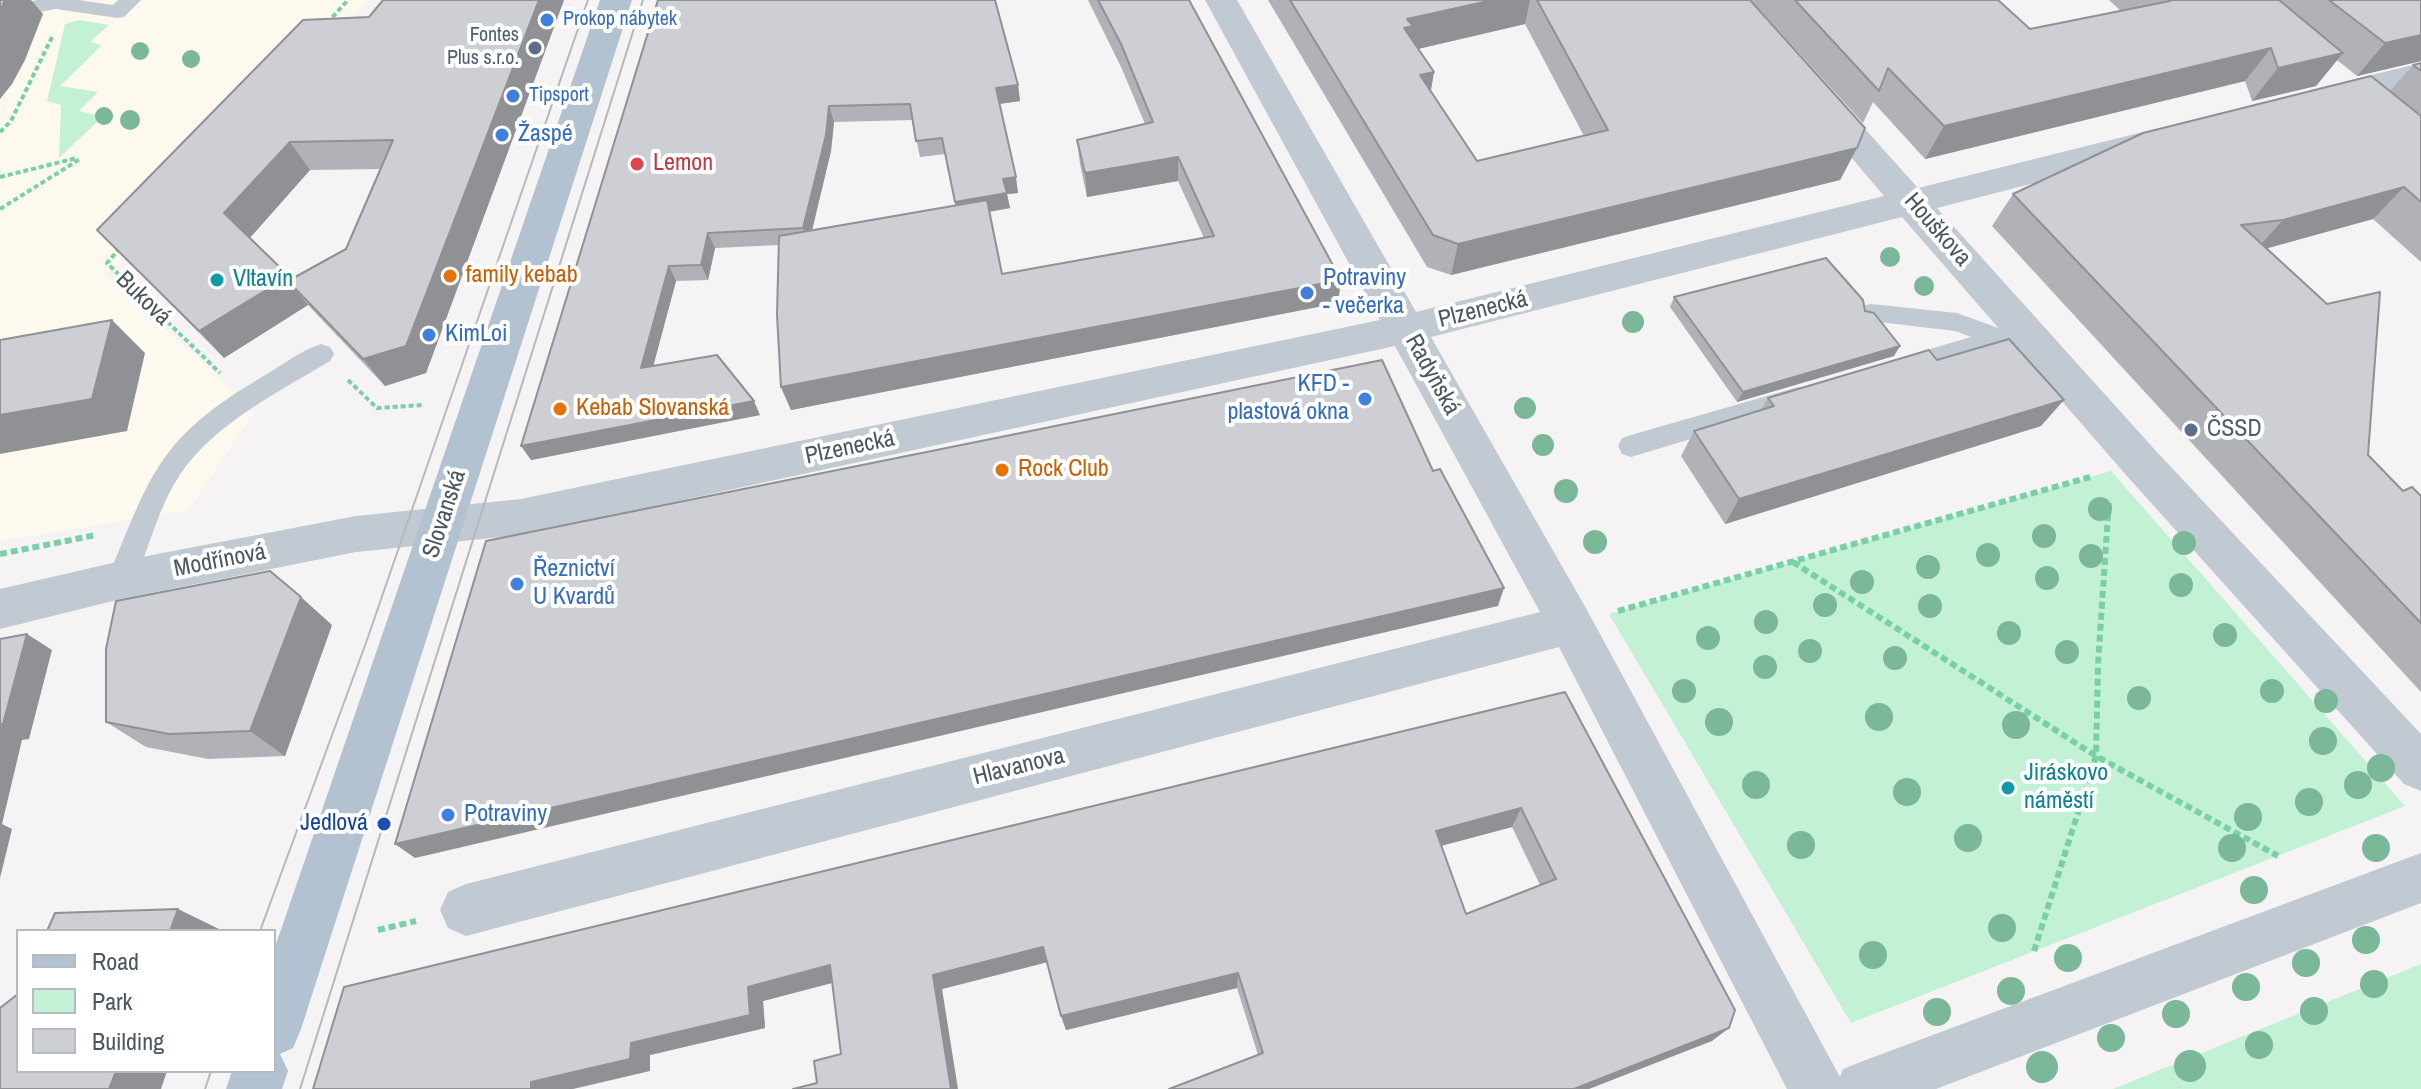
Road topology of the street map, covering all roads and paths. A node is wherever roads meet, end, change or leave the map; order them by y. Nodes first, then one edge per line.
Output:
1 (131, 0) edge
2 (348, 0) edge
3 (616, 0) edge
4 (1221, 0) edge
5 (0, 13) edge
6 (56, 22) dead end
7 (317, 33) edge
8 (2318, 67) edge
9 (2421, 74) edge
10 (1801, 80) edge
11 (2349, 92) junction
12 (2291, 106) edge
13 (2386, 122) edge
14 (0, 132) edge
15 (2184, 133) edge
16 (0, 177) edge
17 (1912, 202) junction
18 (0, 209) edge
19 (126, 242) edge
20 (1871, 313) edge
21 (1406, 329) junction
22 (2008, 333) junction
23 (321, 354) joint
24 (1869, 376) edge
25 (1825, 389) edge
26 (248, 399) junction
27 (423, 405) dead end
28 (1631, 446) dead end
29 (2126, 467) junction
30 (144, 525) junction
31 (442, 525) junction
32 (0, 554) edge
33 (1792, 561) junction
34 (121, 580) junction
35 (0, 609) edge
36 (1571, 624) junction
37 (2096, 756) junction
38 (2421, 768) edge
39 (2278, 856) dead end
40 (2421, 878) edge
41 (466, 910) dead end
42 (2034, 951) dead end
43 (276, 1023) edge
44 (1817, 1089) edge
45 (1863, 1089) edge

1 - 5 lane
2 - 7 path
3 - 31 main road, Slovanská
4 - 21 street, Radyňská
6 - 14 path
8 - 11 street
9 - 11 street
10 - 17 street, Houškova
11 - 12 street
11 - 13 street
15 - 17 street, Plzenecká
16 - 18 path
17 - 21 street, Plzenecká
17 - 22 street, Houškova
19 - 26 path, Buková
20 - 22 lane
21 - 31 street, Plzenecká
21 - 36 street, Radyňská
22 - 24 lane
22 - 29 street, Houškova
23 - 26 lane
23 - 27 path
25 - 28 lane
26 - 30 lane
29 - 33 path
29 - 37 path
29 - 38 street
30 - 32 path
30 - 34 lane
31 - 34 street, Modřínová
31 - 43 main road, Slovanská
33 - 36 path
33 - 37 path
34 - 35 street, Modřínová
36 - 41 street, Hlavanova
36 - 44 street
37 - 39 path
37 - 42 path
40 - 45 street

